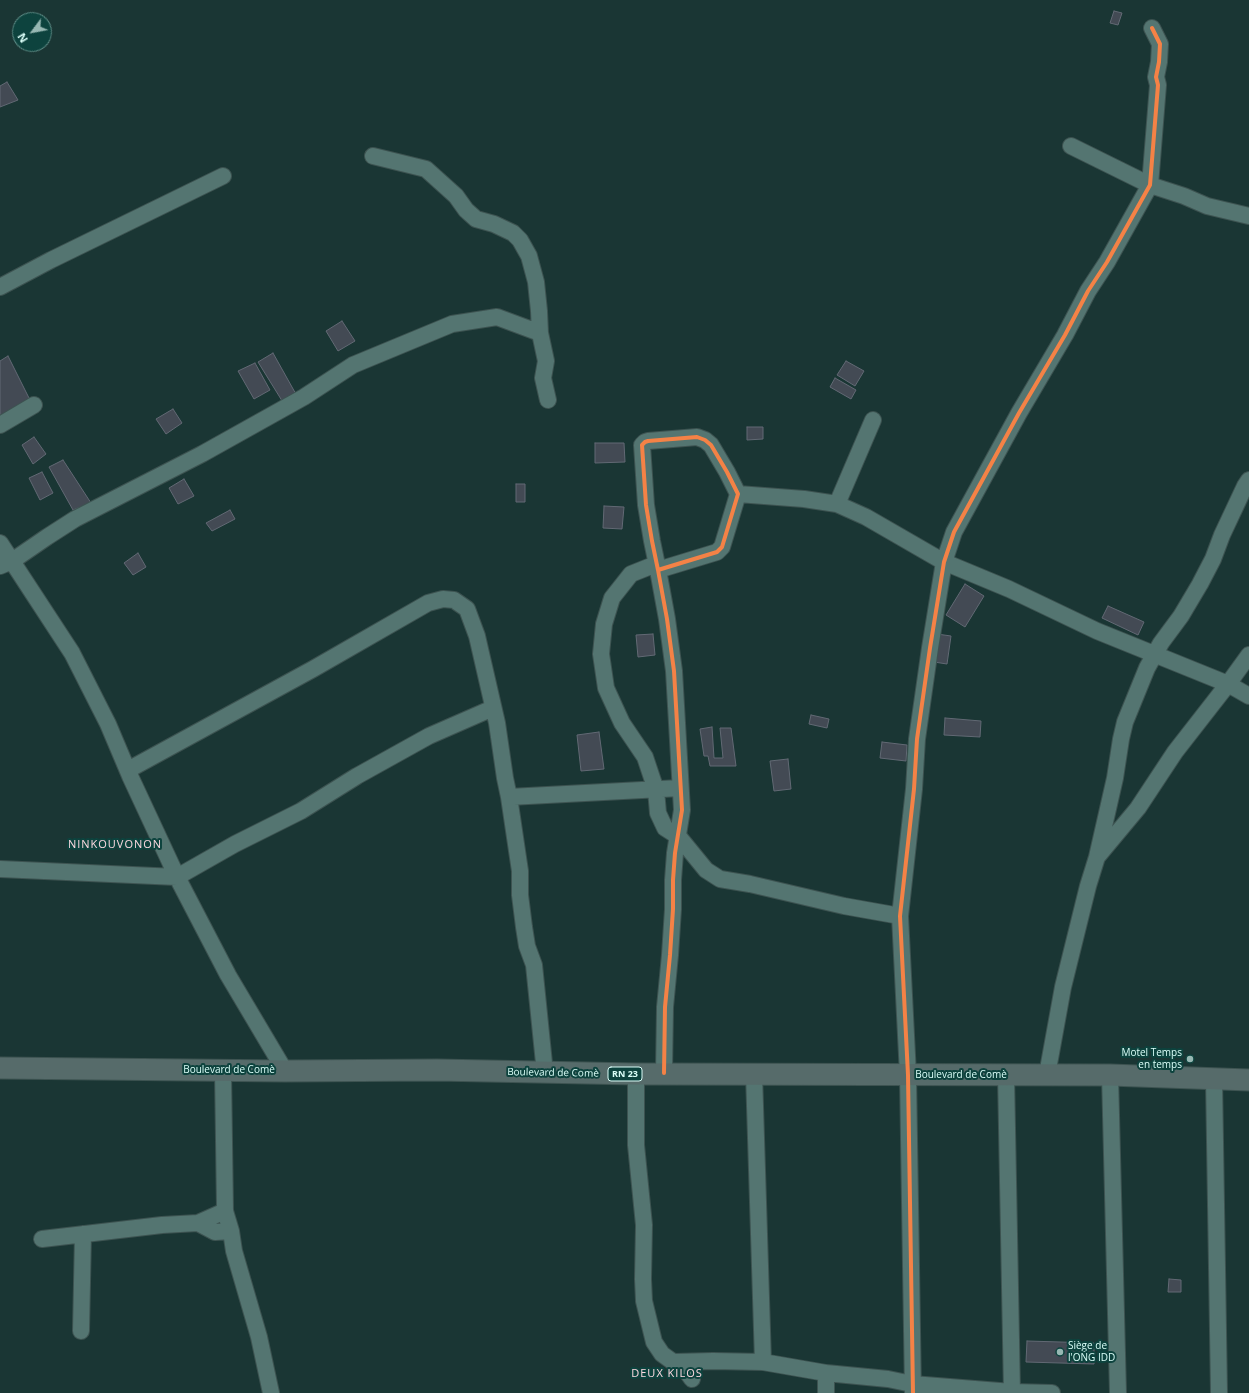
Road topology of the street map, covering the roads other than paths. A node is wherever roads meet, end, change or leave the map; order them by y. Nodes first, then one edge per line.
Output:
1 (1152, 28) dead end
2 (1071, 146) dead end
3 (373, 156) dead end
4 (222, 176) dead end
5 (1150, 185) junction
6 (1249, 216) edge
7 (0, 287) edge
8 (540, 333) junction
9 (548, 400) dead end
10 (34, 405) dead end
11 (874, 420) dead end
12 (0, 425) edge
13 (1249, 480) edge
14 (738, 494) junction
15 (836, 504) junction
16 (0, 543) edge
17 (944, 562) junction
18 (6, 564) edge
19 (657, 567) junction
20 (1155, 654) junction
21 (1249, 655) edge
22 (1228, 684) junction
23 (1249, 696) edge
24 (493, 708) junction
25 (128, 770) junction
26 (680, 788) junction
27 (656, 790) junction
28 (509, 797) junction
29 (678, 837) junction
30 (1097, 857) junction
31 (0, 869) edge
32 (177, 877) junction
33 (900, 916) junction
34 (0, 1068) edge
35 (223, 1070) junction
36 (285, 1071) junction
37 (545, 1072) junction
38 (636, 1074) junction
39 (664, 1074) junction
40 (754, 1074) junction
41 (908, 1075) junction
42 (1006, 1075) junction
43 (1047, 1075) junction
44 (1110, 1075) junction
45 (1214, 1079) junction
46 (1249, 1080) edge
47 (225, 1211) junction
48 (198, 1223) junction
49 (231, 1231) junction
50 (83, 1234) junction
51 (42, 1239) dead end
52 (81, 1331) dead end
53 (713, 1361) junction
54 (674, 1362) junction
55 (763, 1362) junction
56 (826, 1373) junction
57 (691, 1386) edge
58 (913, 1388) edge
59 (1012, 1392) edge
60 (271, 1393) edge
61 (826, 1393) edge
62 (1052, 1393) edge
63 (1118, 1393) edge
64 (1220, 1393) edge

1 - 5 street
2 - 5 street
3 - 8 street
4 - 7 street
5 - 6 street
5 - 17 street
8 - 9 street
8 - 18 street
10 - 12 street
11 - 15 street
13 - 20 street
14 - 15 street
14 - 19 street
14 - 19 street
15 - 17 street
16 - 18 street
17 - 20 street
17 - 33 street
18 - 25 street
19 - 26 street
19 - 27 street
20 - 22 street
20 - 30 street
21 - 22 street
22 - 23 street
22 - 30 street
24 - 25 street
24 - 28 street
24 - 32 street
25 - 32 street
26 - 27 street
26 - 29 street
27 - 28 street
27 - 29 street
28 - 37 street
29 - 33 street
29 - 39 street
30 - 43 street
31 - 32 street
32 - 36 street
33 - 41 street
34 - 35 main road, Boulevard de Comè / RN 23
35 - 36 main road, Boulevard de Comè / RN 23
35 - 47 street
36 - 37 main road, Boulevard de Comè / RN 23
37 - 38 main road, Boulevard de Comè / RN 23
38 - 39 main road, Boulevard de Comè / RN 23
38 - 54 street
39 - 40 main road, Boulevard de Comè / RN 23
40 - 41 main road, Boulevard de Comè / RN 23
40 - 55 street
41 - 42 main road, Boulevard de Comè / RN 23
41 - 58 street
42 - 43 main road, Boulevard de Comè / RN 23
42 - 59 street
43 - 44 main road, Boulevard de Comè / RN 23
44 - 45 main road, Boulevard de Comè / RN 23
44 - 63 street
45 - 46 main road, Boulevard de Comè / RN 23
45 - 64 street
47 - 48 street
47 - 49 street
48 - 49 street
48 - 50 street
49 - 60 street
50 - 51 street
50 - 52 street
53 - 54 street
53 - 55 street
53 - 57 street
54 - 57 street
55 - 56 street
56 - 58 street
56 - 61 street
58 - 59 street
59 - 62 street

